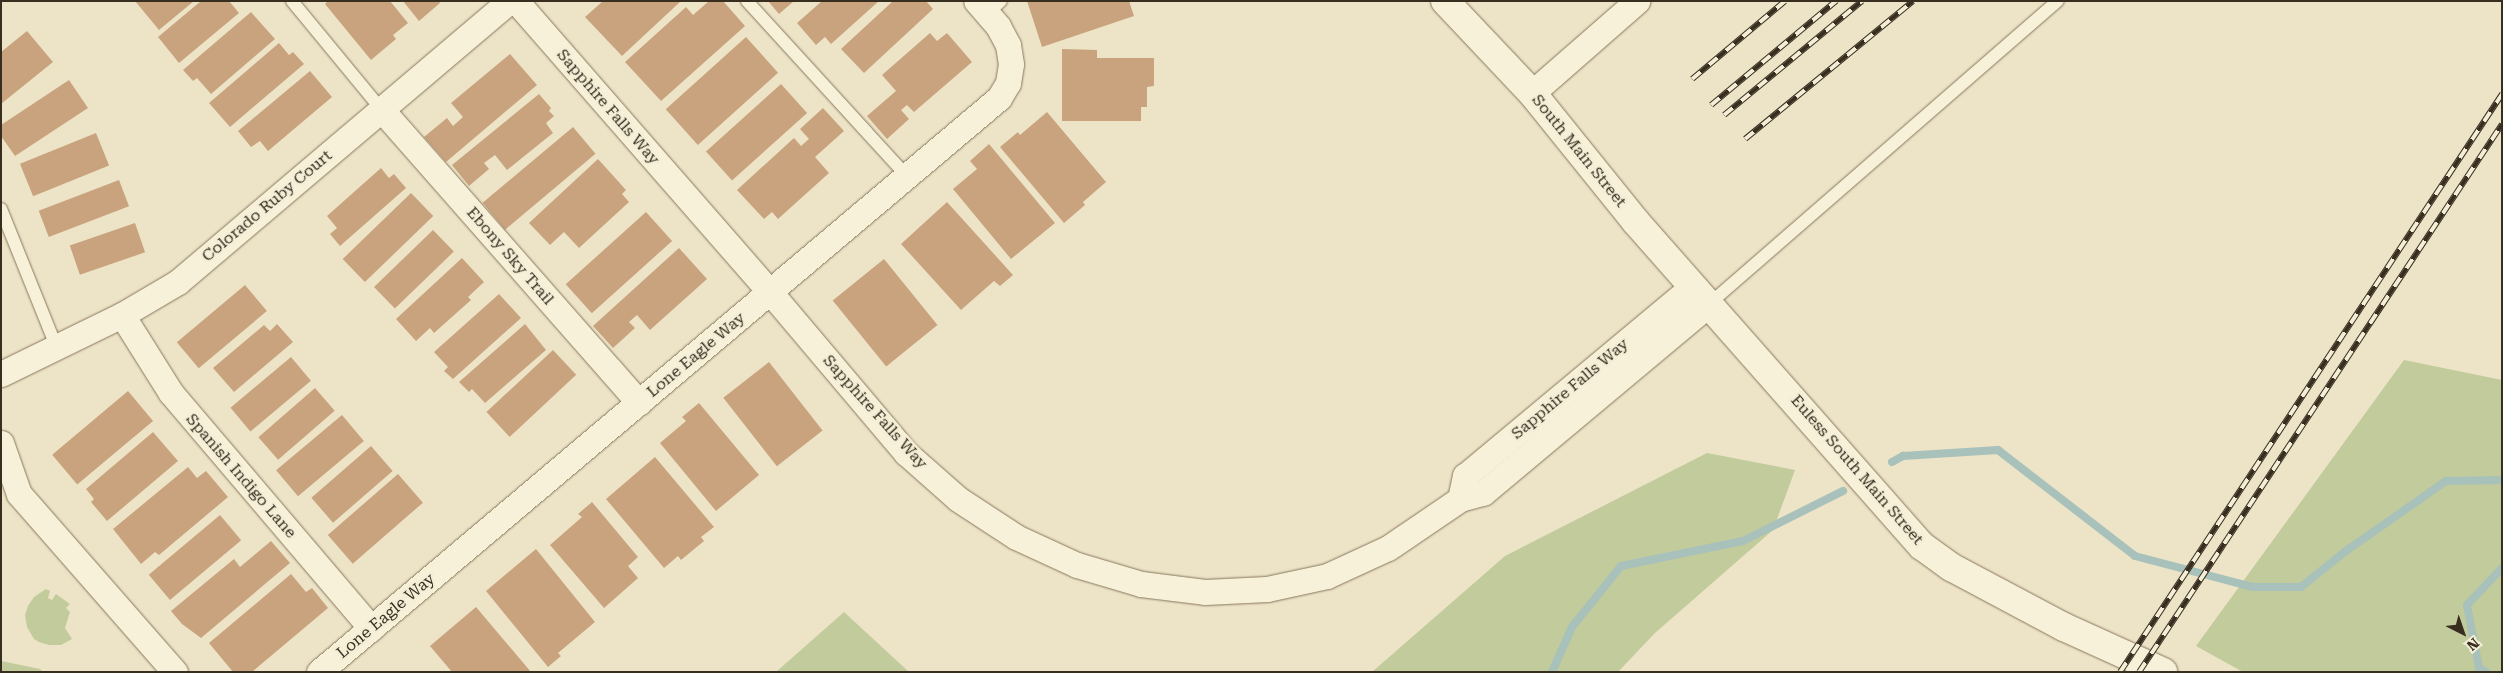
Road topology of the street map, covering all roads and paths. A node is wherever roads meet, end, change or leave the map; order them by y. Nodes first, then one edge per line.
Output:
1 (292, 1) edge
2 (509, 1) edge
3 (516, 1) edge
4 (747, 1) edge
5 (1445, 1) edge
6 (1637, 1) edge
7 (2058, 1) edge
8 (988, 5) edge
9 (1532, 93) junction
10 (381, 109) junction
11 (907, 176) junction
12 (1, 209) edge
13 (770, 292) junction
14 (1701, 295) junction
15 (122, 316) junction
16 (57, 348) junction
17 (1, 374) edge
18 (639, 403) junction
19 (2, 447) edge
20 (371, 628) junction
21 (175, 672) edge
22 (319, 672) edge
23 (2163, 672) edge

1 - 10 lane
2 - 10 street, Colorado Ruby Court
3 - 13 street, Sapphire Falls Way
4 - 11 lane
5 - 9 street, South Main Street
6 - 9 street
7 - 14 lane
8 - 11 street, Lone Eagle Way
9 - 14 street, South Main Street
10 - 15 street, Colorado Ruby Court
10 - 18 street, Ebony Sky Trail
11 - 13 street, Lone Eagle Way
12 - 16 lane
13 - 14 street, Sapphire Falls Way
13 - 18 street, Lone Eagle Way
14 - 23 street, Euless South Main Street
15 - 16 street, Colorado Ruby Court
15 - 20 street, Spanish Indigo Lane
16 - 17 street, Colorado Ruby Court
18 - 20 street, Lone Eagle Way
19 - 21 street
20 - 22 street, Lone Eagle Way

